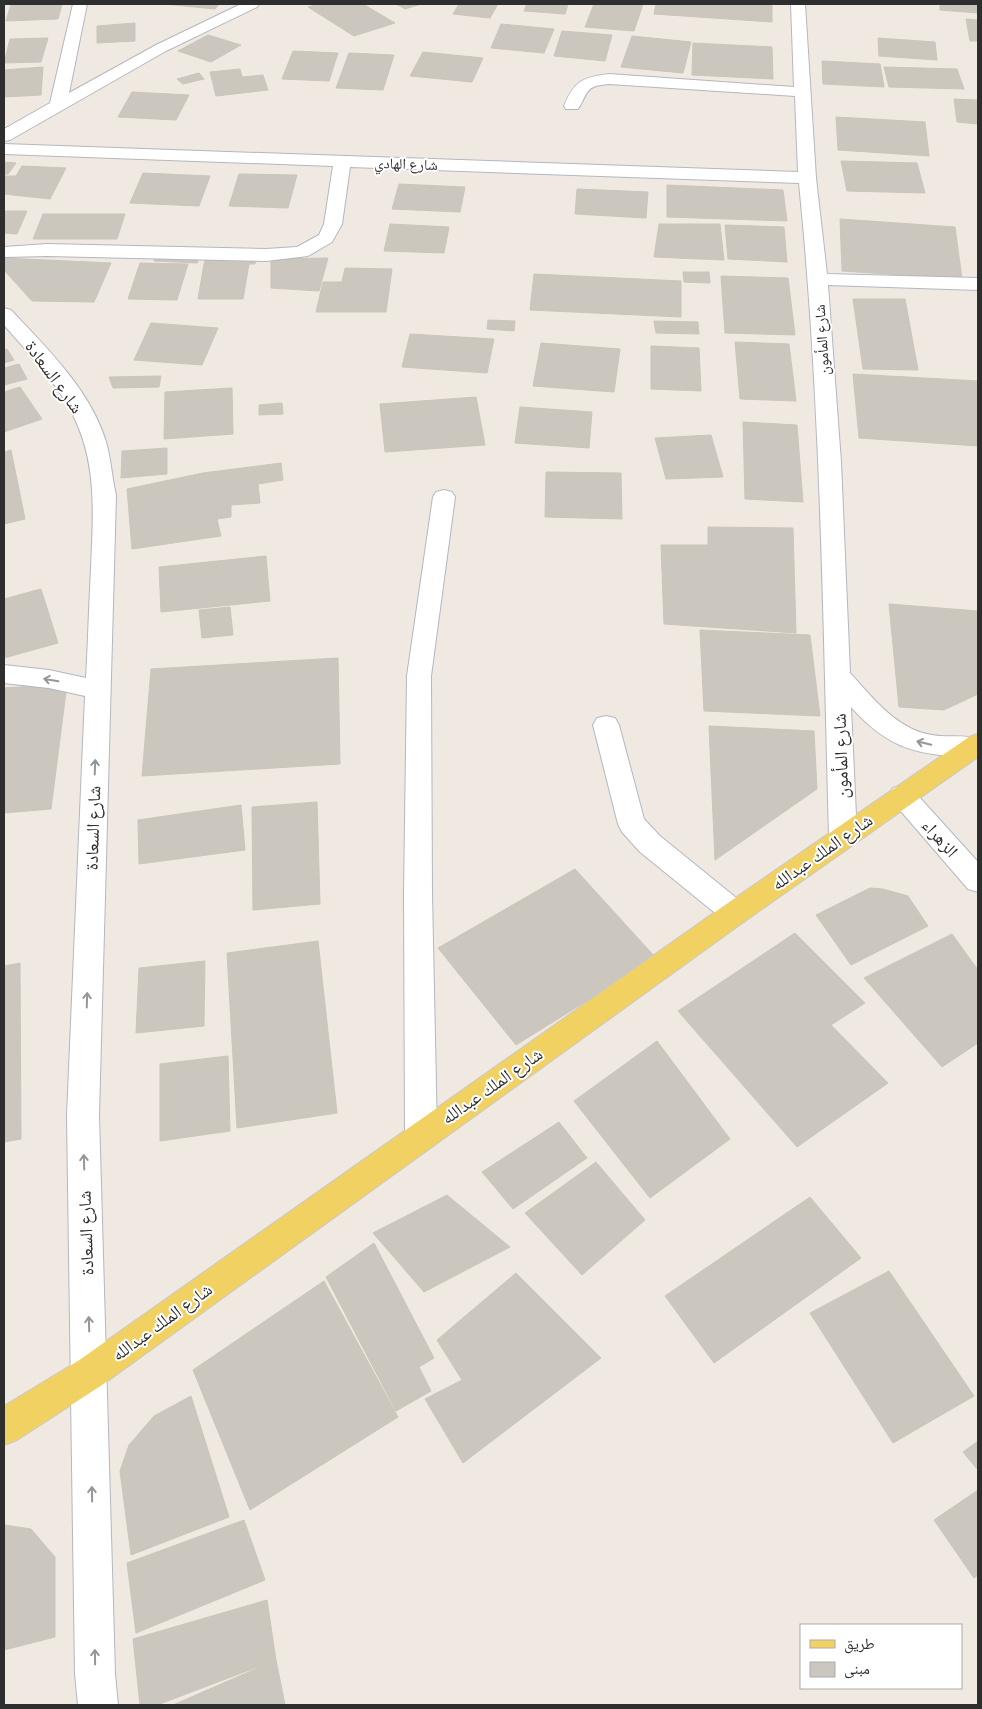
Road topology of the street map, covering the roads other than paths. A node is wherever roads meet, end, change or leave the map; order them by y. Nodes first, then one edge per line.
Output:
1 (80, 4) edge
2 (252, 4) edge
3 (798, 4) edge
4 (802, 92) junction
5 (58, 106) junction
6 (572, 106) dead end
7 (4, 136) edge
8 (4, 149) edge
9 (342, 161) junction
10 (808, 178) junction
11 (4, 252) edge
12 (818, 279) junction
13 (978, 284) edge
14 (4, 314) edge
15 (444, 497) dead end
16 (4, 674) edge
17 (838, 676) junction
18 (98, 690) junction
19 (606, 725) dead end
20 (976, 745) edge
21 (902, 795) junction
22 (843, 837) junction
23 (978, 881) edge
24 (735, 913) junction
25 (421, 1136) junction
26 (90, 1373) junction
27 (4, 1427) edge
28 (98, 1705) edge

1 - 5 street
2 - 5 street
3 - 4 street, شارع المأمون
4 - 6 street
4 - 10 street, شارع المأمون
5 - 7 street
8 - 9 street, شارع الهادي
9 - 10 street, شارع الهادي
9 - 11 street
10 - 12 street, شارع المأمون
12 - 13 street
12 - 17 street, شارع المأمون
14 - 18 street, شارع السعادة
15 - 25 street
18 -> 16 street
20 -> 17 street, شارع المأمون
17 - 22 street, شارع المأمون
26 -> 18 street, شارع السعادة
19 - 24 street
20 - 21 main road, شارع الملك عبدالله
21 - 22 main road, شارع الملك عبدالله
21 - 23 street, الزهراء
22 - 24 main road, شارع الملك عبدالله
24 - 25 main road, شارع الملك عبدالله
25 - 26 main road, شارع الملك عبدالله
26 - 27 main road, شارع الملك عبدالله
28 -> 26 street, شارع السعادة

